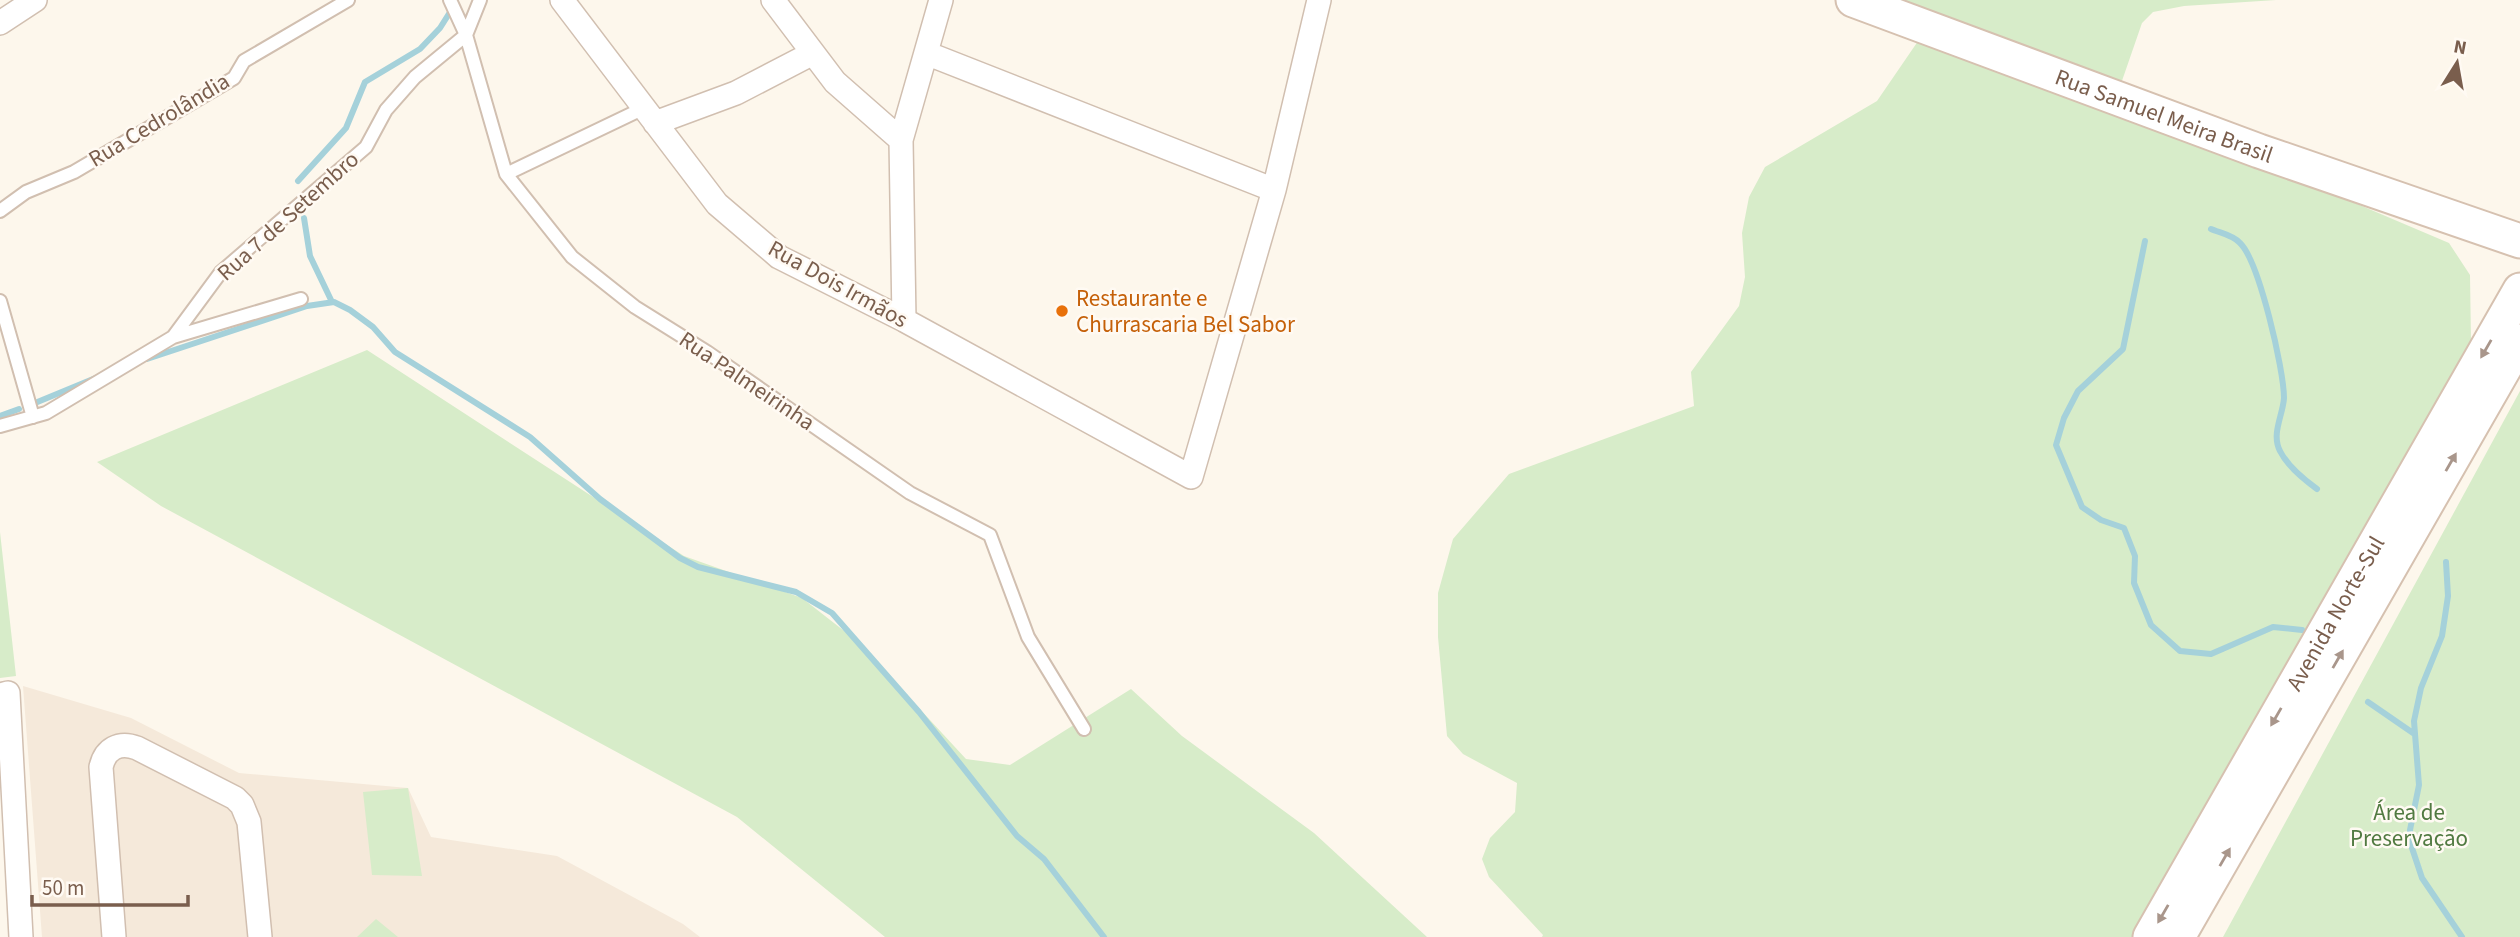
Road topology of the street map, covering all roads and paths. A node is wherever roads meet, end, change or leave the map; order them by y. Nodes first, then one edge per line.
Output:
1 (35, 0) edge
2 (348, 0) edge
3 (450, 0) edge
4 (480, 0) edge
5 (562, 0) edge
6 (773, 0) edge
7 (941, 0) edge
8 (1319, 0) edge
9 (1853, 0) edge
10 (0, 23) edge
11 (466, 35) junction
12 (926, 52) junction
13 (813, 53) junction
14 (650, 116) junction
15 (901, 140) junction
16 (506, 174) junction
17 (1273, 190) junction
18 (0, 211) edge
19 (2479, 227) junction
20 (2520, 241) edge
21 (2520, 271) edge
22 (2520, 290) edge
23 (301, 299) dead end
24 (0, 300) edge
25 (904, 320) junction
26 (173, 337) junction
27 (2520, 341) edge
28 (33, 417) junction
29 (0, 426) edge
30 (4, 694) edge
31 (1084, 729) dead end
32 (21, 937) edge
33 (114, 937) edge
34 (260, 937) edge
35 (2150, 937) edge
36 (2179, 937) edge

1 - 10 street
2 - 18 lane, Rua Cedrolândia
3 - 11 lane, Rua Palmeirinha
4 - 11 lane, Rua 7 de Setembro
5 - 14 street, Rua Dois Irmãos
6 - 13 street
7 - 12 street
8 - 17 street
9 - 19 main road, Rua Samuel Meira Brasil
11 - 16 lane, Rua Palmeirinha
11 - 26 lane, Rua 7 de Setembro
12 - 15 street
12 - 17 street
13 - 14 street
13 - 15 street
14 - 16 lane
14 - 25 street, Rua Dois Irmãos
15 - 25 street
16 - 31 lane, Rua Palmeirinha
17 - 25 street, Rua Dois Irmãos
19 - 20 main road, Rua Samuel Meira Brasil
19 - 21 main road, Rua Samuel Meira Brasil
22 -> 35 main road, Avenida Norte-Sul
23 - 26 lane
24 - 28 lane
26 - 28 lane
36 -> 27 main road, Avenida Norte-Sul
28 - 29 lane
30 - 32 street
33 - 34 street

